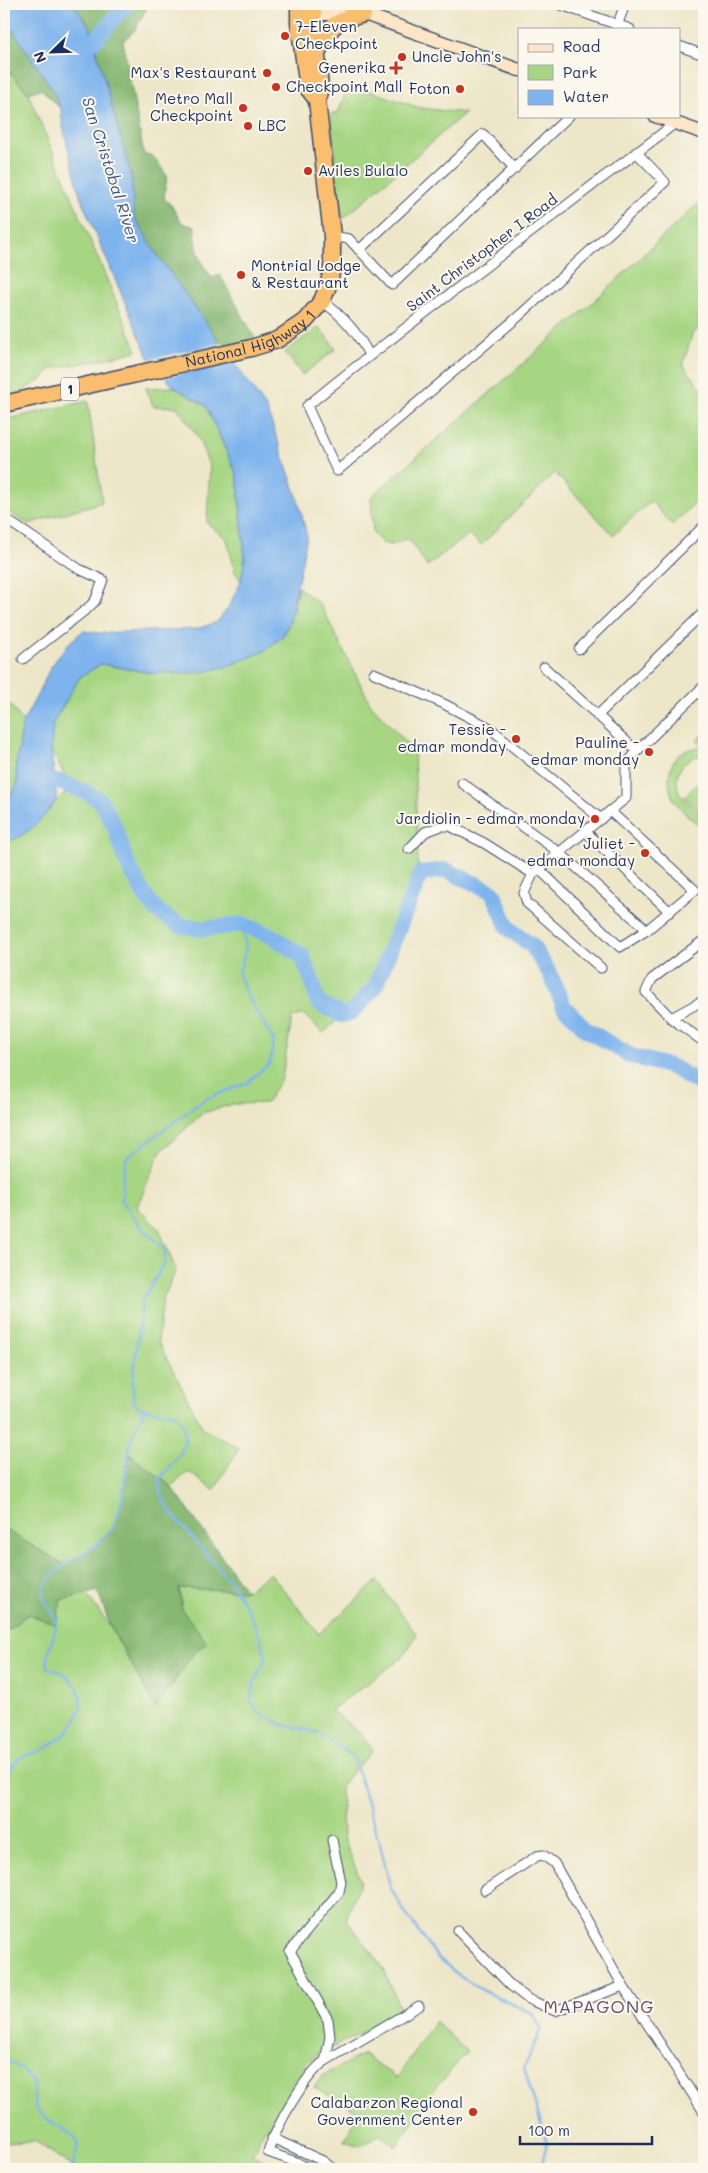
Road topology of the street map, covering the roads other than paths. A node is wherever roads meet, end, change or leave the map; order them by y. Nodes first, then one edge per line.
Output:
1 (337, 4) edge
2 (348, 4) edge
3 (558, 4) edge
4 (625, 4) edge
5 (305, 9) edge
6 (363, 14) junction
7 (616, 26) edge
8 (680, 46) edge
9 (316, 55) junction
10 (704, 55) edge
11 (518, 70) edge
12 (317, 100) junction
13 (567, 118) edge
14 (661, 118) edge
15 (675, 123) junction
16 (704, 133) edge
17 (636, 152) junction
18 (515, 169) junction
19 (332, 236) junction
20 (359, 250) junction
21 (322, 301) junction
22 (369, 355) junction
23 (4, 404) edge
24 (4, 518) edge
25 (704, 526) edge
26 (704, 612) edge
27 (580, 649) dead end
28 (23, 659) dead end
29 (544, 667) dead end
30 (374, 672) dead end
31 (704, 686) edge
32 (597, 716) junction
33 (637, 751) junction
34 (462, 783) dead end
35 (610, 811) junction
36 (601, 819) junction
37 (585, 831) junction
38 (409, 849) dead end
39 (560, 854) junction
40 (536, 872) junction
41 (670, 912) junction
42 (647, 930) junction
43 (704, 940) edge
44 (601, 968) dead end
45 (704, 1000) edge
46 (671, 1018) junction
47 (704, 1042) edge
48 (332, 1840) dead end
49 (485, 1890) dead end
50 (458, 1931) dead end
51 (623, 1986) junction
52 (420, 2006) dead end
53 (325, 2062) junction
54 (704, 2112) edge
55 (272, 2138) junction
56 (309, 2169) edge
57 (333, 2169) edge

1 - 6 main road
2 - 6 highway
3 - 7 street
4 - 7 street
5 - 6 main road
5 - 9 highway, National Highway 1 / 1
5 - 12 highway, National Highway 1 / 1
6 - 9 highway
6 - 11 main road
8 - 10 street
9 - 12 highway, National Highway 1 / 1
12 - 19 highway, National Highway 1 / 1
13 - 18 street
14 - 15 main road
15 - 16 main road
15 - 17 street, Saint Christopher I Road
17 - 22 street, Saint Christopher I Road
17 - 22 street, Saint Christopher I Road
18 - 20 street
18 - 20 street
19 - 20 street
19 - 21 highway, National Highway 1 / 1
21 - 22 street
21 - 23 highway, National Highway 1 / 1
24 - 28 street
25 - 27 street
26 - 32 street
29 - 32 street
30 - 36 street
31 - 33 street
32 - 33 street
33 - 35 street
34 - 39 street
35 - 36 street
35 - 41 street
36 - 37 street
37 - 39 street
37 - 41 street
38 - 40 street
39 - 40 street
39 - 42 street
40 - 42 street
40 - 44 street
41 - 42 street
43 - 46 street
45 - 46 street
46 - 47 street
48 - 53 street
49 - 51 street
50 - 51 street
51 - 54 street
52 - 53 street
53 - 55 street
55 - 56 street
55 - 57 street

